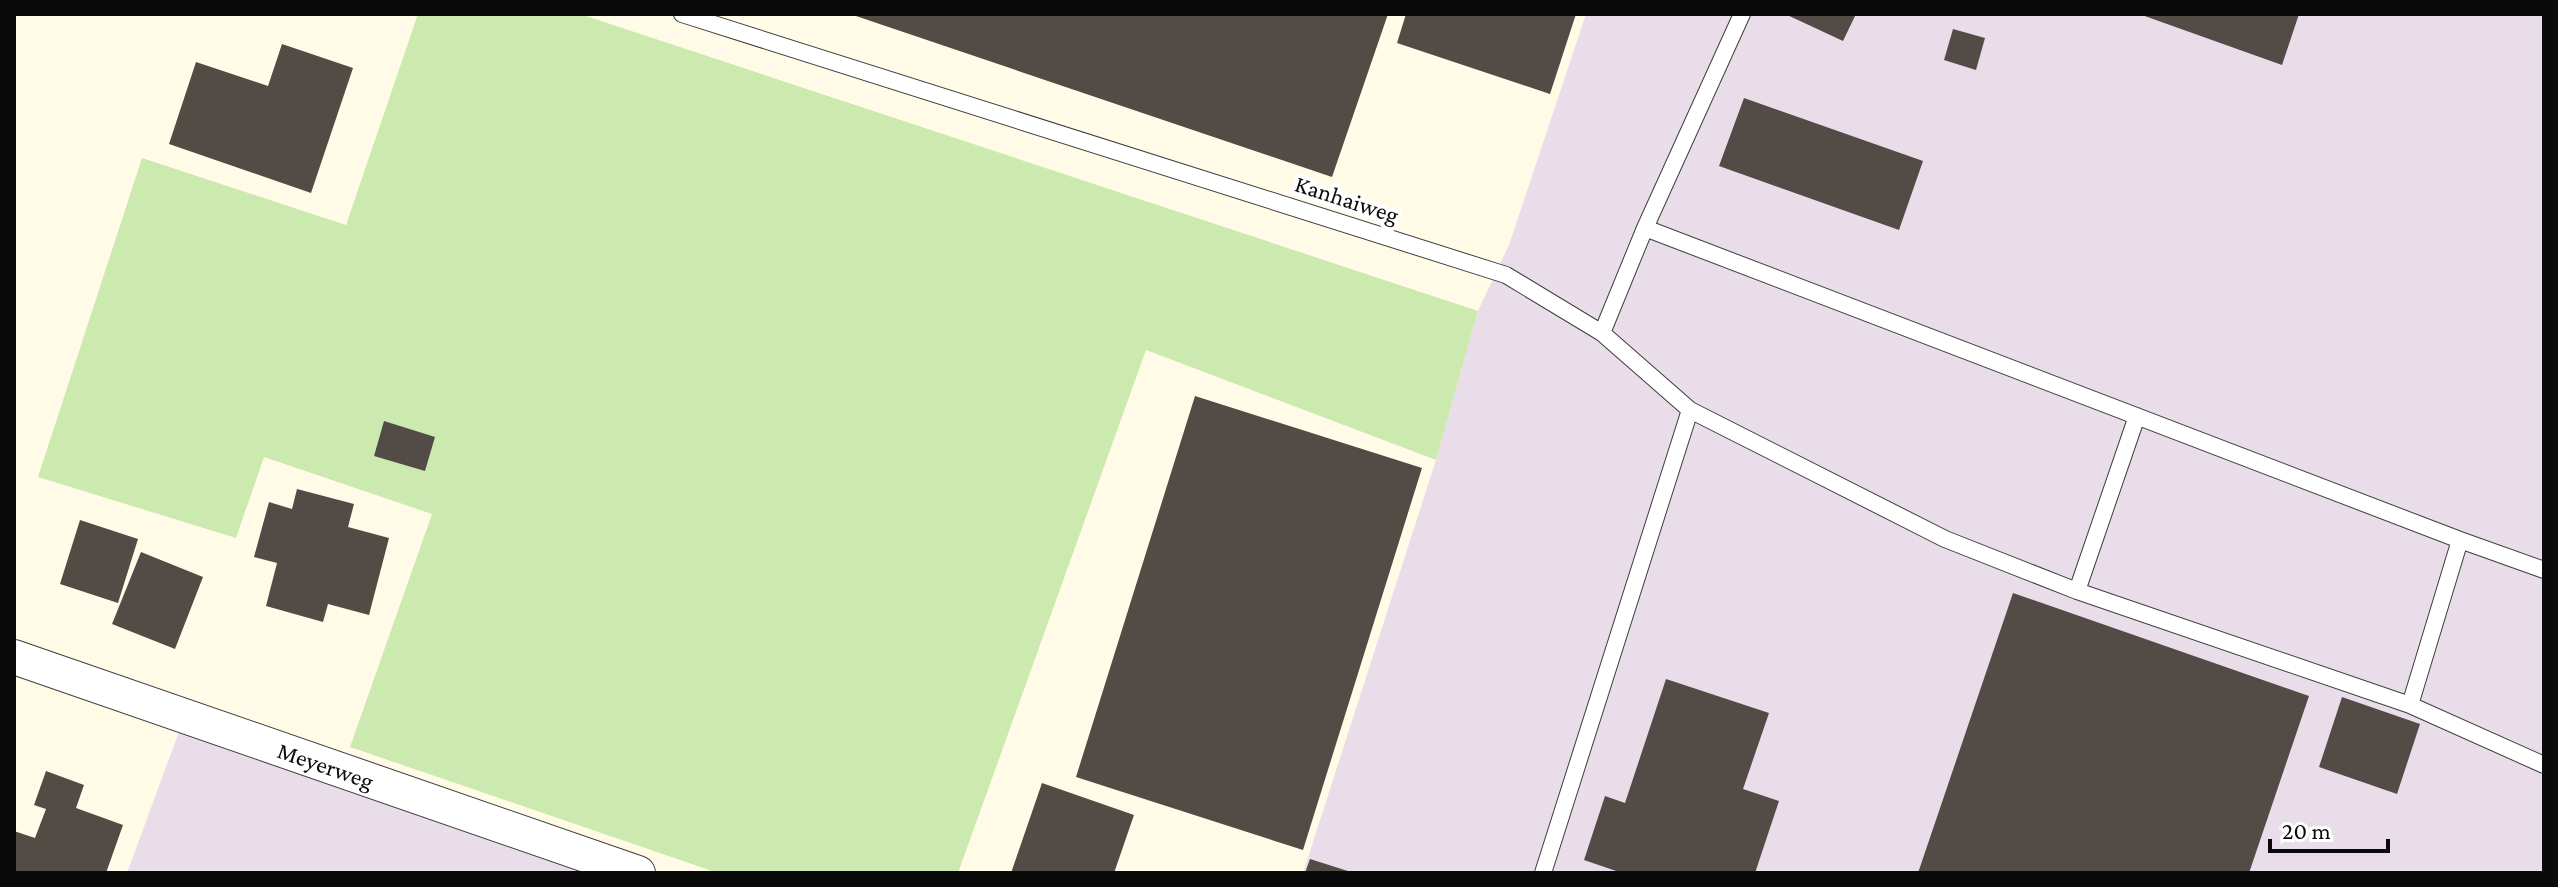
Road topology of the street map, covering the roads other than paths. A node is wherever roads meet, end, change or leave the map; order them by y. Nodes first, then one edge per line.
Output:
1 (682, 14) edge
2 (1742, 14) edge
3 (1645, 228) junction
4 (1602, 333) junction
5 (1690, 410) junction
6 (2137, 416) junction
7 (2460, 540) junction
8 (2544, 570) edge
9 (2077, 591) junction
10 (14, 657) edge
11 (2410, 705) junction
12 (2544, 765) edge
13 (577, 863) edge
14 (638, 873) edge
15 (1543, 873) edge

1 - 4 lane, Kanhaiweg
2 - 3 lane
3 - 4 lane
3 - 6 lane
4 - 5 lane, Kanhaiweg
5 - 9 lane, Kanhaiweg
5 - 15 lane
6 - 7 lane
6 - 9 lane
7 - 8 lane
7 - 11 lane
9 - 11 lane, Kanhaiweg
10 - 13 street, Meyerweg
11 - 12 lane, Kanhaiweg
13 - 14 street, Meyerweg

